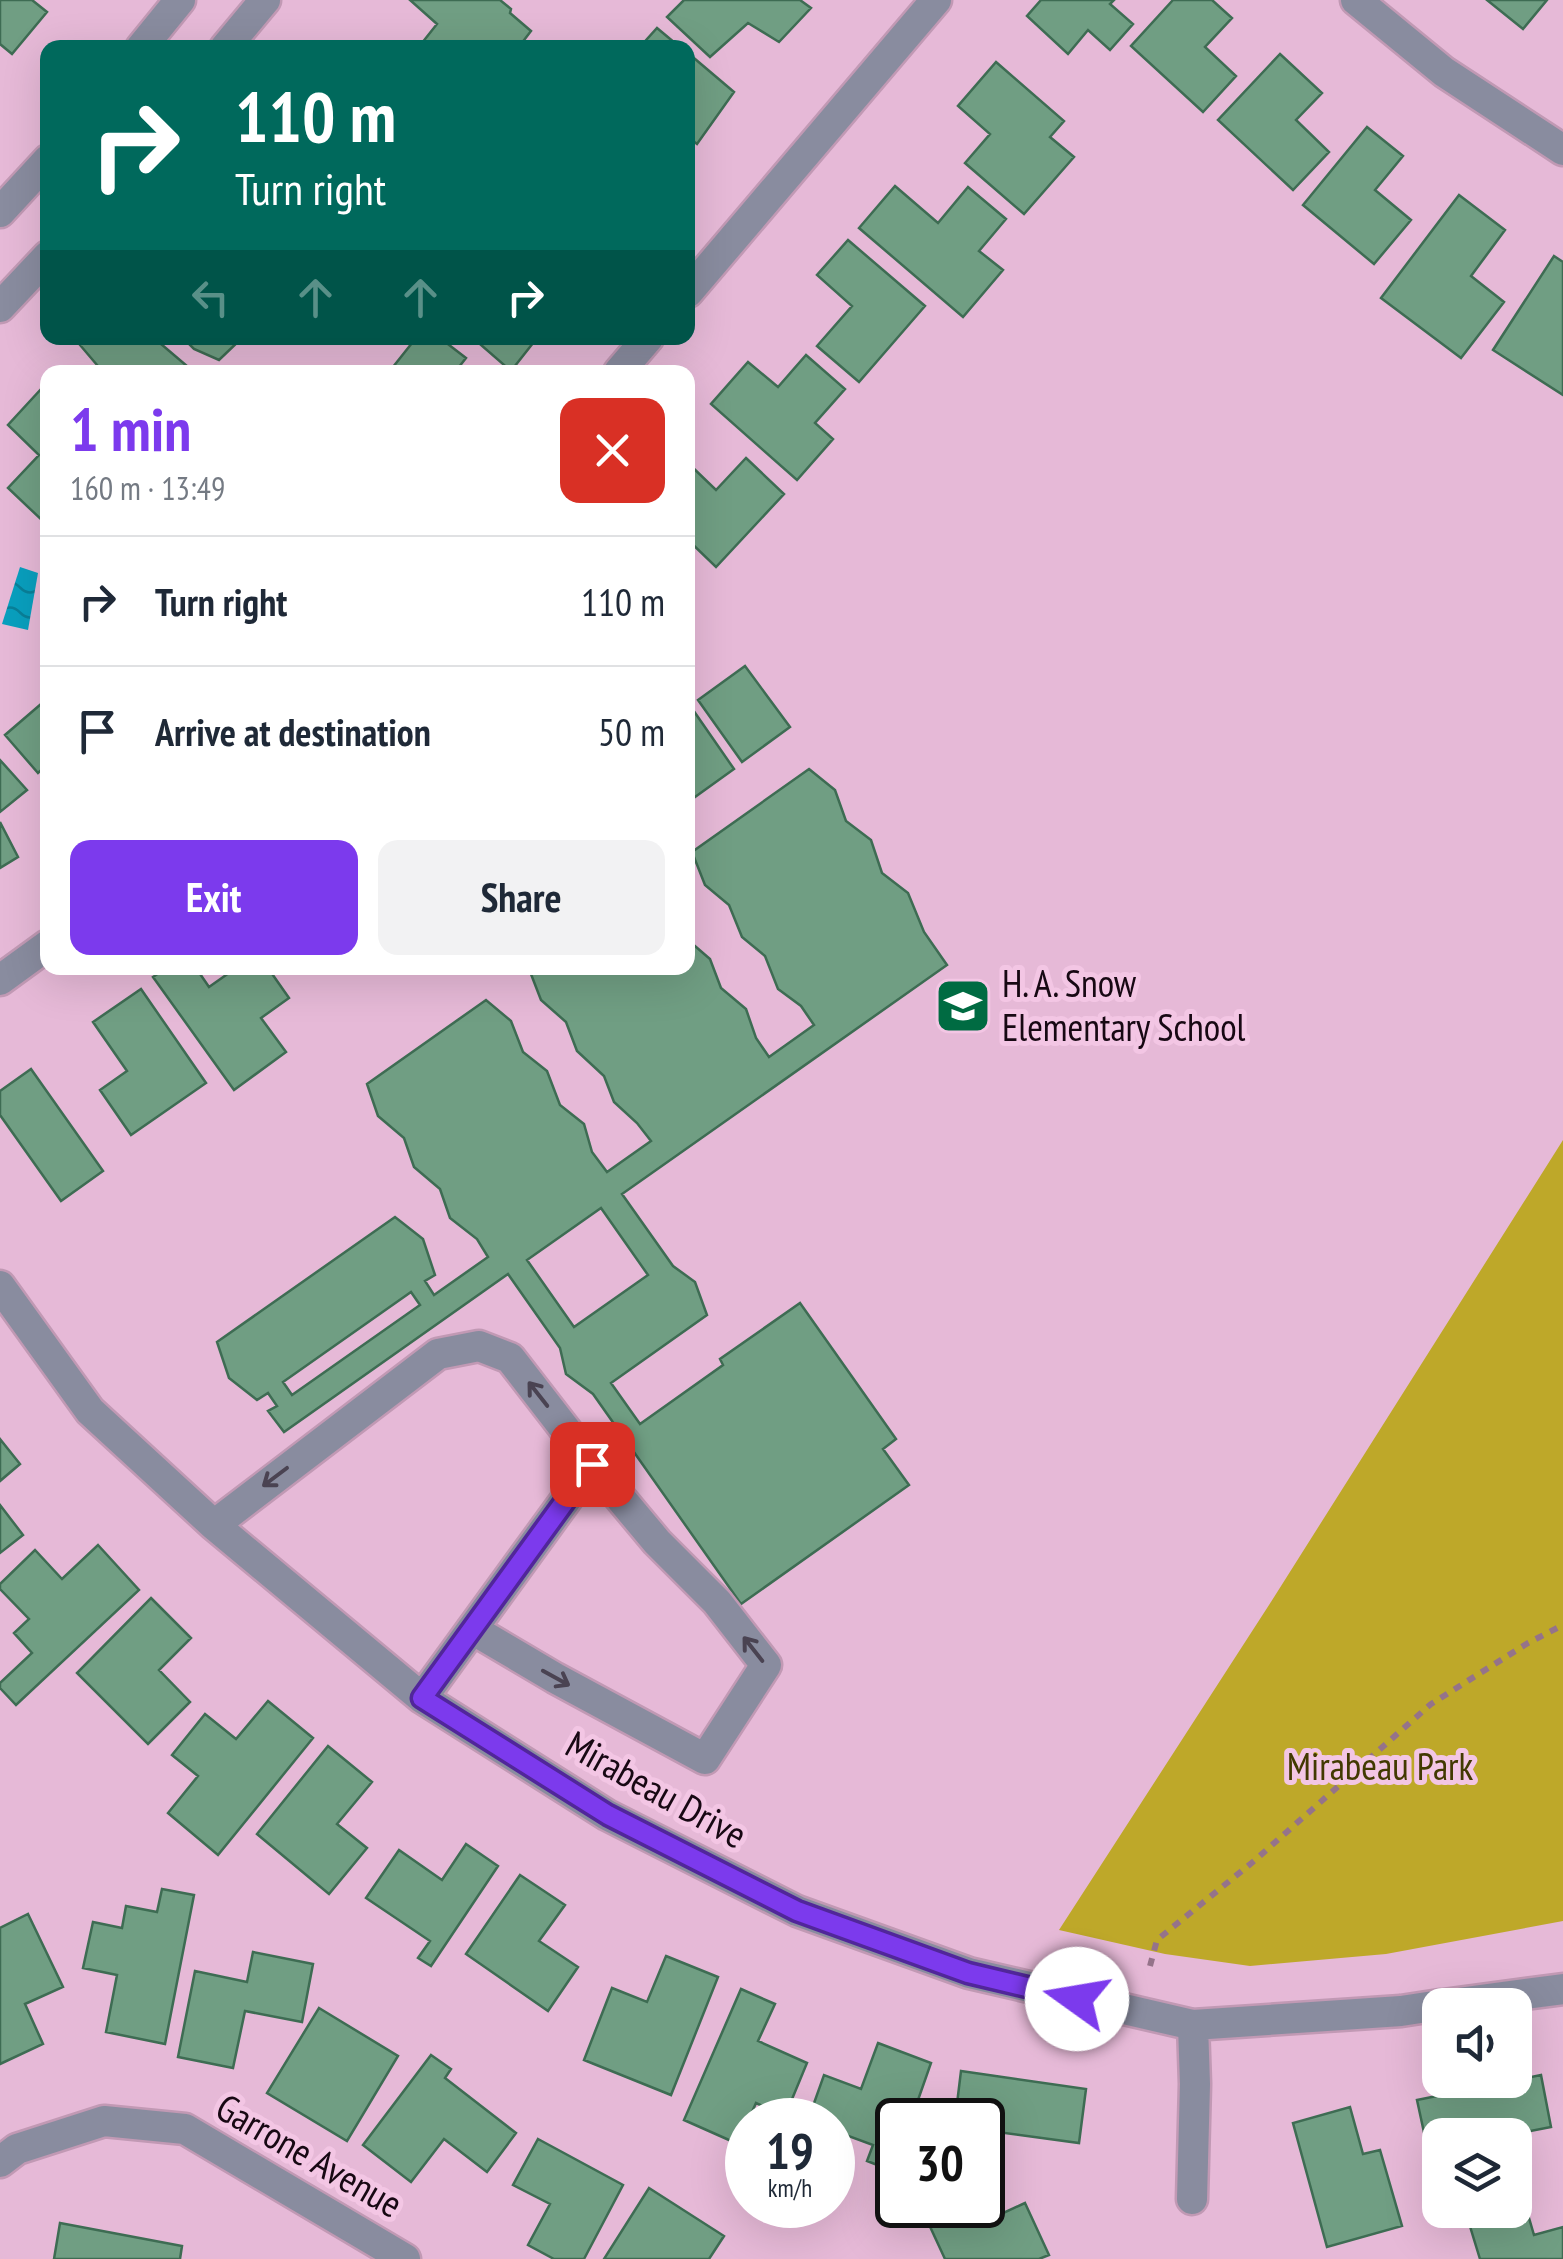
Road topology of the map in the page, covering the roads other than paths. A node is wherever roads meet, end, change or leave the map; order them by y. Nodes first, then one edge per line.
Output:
1 (180, 0) edge
2 (264, 0) edge
3 (936, 0) edge
4 (1356, 0) edge
5 (147, 40) edge
6 (232, 40) edge
7 (1563, 150) edge
8 (40, 169) edge
9 (0, 212) edge
10 (40, 264) edge
11 (695, 284) edge
12 (0, 307) edge
13 (642, 345) edge
14 (624, 365) edge
15 (40, 951) edge
16 (0, 980) edge
17 (0, 1286) edge
18 (592, 1464) junction
19 (214, 1525) junction
20 (472, 1629) junction
21 (422, 1698) junction
22 (1563, 1989) edge
23 (1532, 1993) edge
24 (1422, 2008) edge
25 (1192, 2025) junction
26 (0, 2162) edge
27 (1192, 2198) dead end
28 (405, 2259) edge

1 - 5 street
2 - 6 street
3 - 11 street
4 - 7 street
8 - 9 street
10 - 12 street
13 - 14 street
15 - 16 street
17 - 19 street, Mirabeau Drive
18 -> 19 street
18 - 20 street
20 -> 18 street
19 - 21 street, Mirabeau Drive
20 - 21 street
21 - 25 street, Mirabeau Drive
22 - 23 street, Mirabeau Drive
24 - 25 street, Mirabeau Drive
25 - 27 street
26 - 28 street, Garrone Avenue

